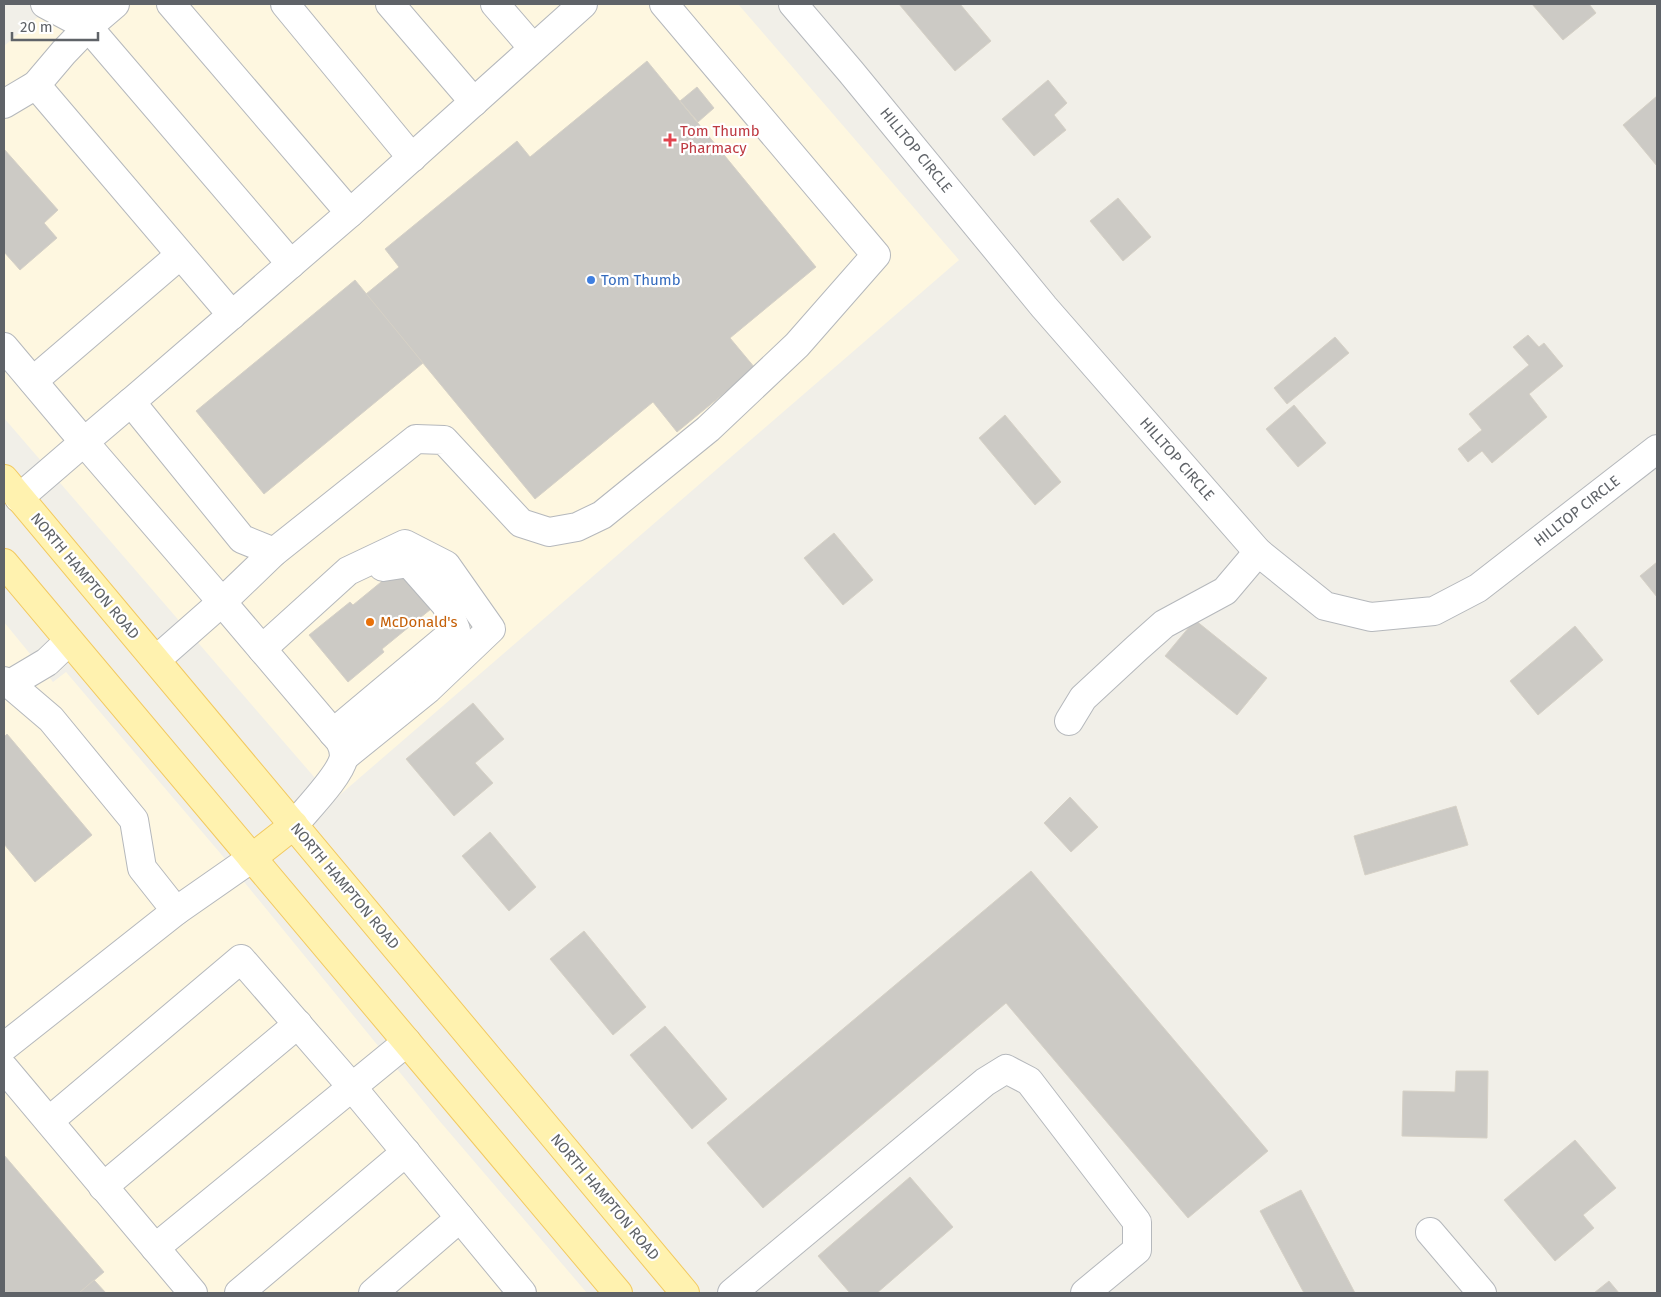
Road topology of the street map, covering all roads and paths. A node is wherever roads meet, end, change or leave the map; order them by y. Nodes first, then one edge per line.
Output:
1 (45, 4) edge
2 (115, 4) edge
3 (171, 4) edge
4 (285, 4) edge
5 (390, 4) edge
6 (495, 4) edge
7 (583, 4) edge
8 (664, 4) edge
9 (793, 4) edge
10 (83, 15) edge
11 (533, 48) junction
12 (36, 85) junction
13 (474, 102) junction
14 (4, 104) edge
15 (412, 158) junction
16 (350, 213) junction
17 (180, 255) junction
18 (291, 264) junction
19 (232, 315) junction
20 (4, 347) edge
21 (33, 381) junction
22 (131, 402) junction
23 (84, 442) junction
24 (1657, 449) edge
25 (9, 496) edge
26 (274, 552) junction
27 (1258, 552) junction
28 (4, 563) edge
29 (222, 602) junction
30 (69, 641) junction
31 (262, 649) junction
32 (156, 660) junction
33 (7, 682) edge
34 (1069, 722) dead end
35 (339, 745) junction
36 (294, 825) junction
37 (252, 858) junction
38 (176, 911) junction
39 (298, 1024) junction
40 (407, 1042) junction
41 (4, 1047) edge
42 (4, 1068) edge
43 (352, 1087) junction
44 (49, 1122) junction
45 (406, 1152) junction
46 (103, 1187) junction
47 (460, 1218) junction
48 (1430, 1232) dead end
49 (155, 1248) junction
50 (512, 1289) edge
51 (192, 1293) edge
52 (239, 1293) edge
53 (373, 1293) edge
54 (618, 1293) edge
55 (685, 1293) edge
56 (732, 1293) edge
57 (1085, 1293) edge
58 (1482, 1293) edge

1 - 10 street
2 - 10 street
3 - 16 street
4 - 15 street
5 - 13 street
6 - 11 street
7 - 11 street
8 - 26 street
9 - 27 street, HILLTOP CIRCLE
10 - 12 street
10 - 18 street
11 - 13 street
12 - 14 street
12 - 17 street
13 - 15 street
15 - 16 street
16 - 18 street
17 - 19 street
17 - 21 street
18 - 19 street
19 - 22 street
20 - 21 street
21 - 23 street
22 - 23 street
22 - 26 street
23 - 25 street
23 - 29 street
24 - 27 street, HILLTOP CIRCLE
25 - 32 main road, NORTH HAMPTON ROAD
26 - 29 street
27 - 34 street
28 - 30 main road
29 - 31 street
29 - 32 street
30 - 33 street
30 - 37 main road
31 - 35 street
31 - 35 street
31 - 35 street
32 - 36 main road, NORTH HAMPTON ROAD
33 - 38 street
35 - 36 street
36 - 37 main road
36 - 55 main road, NORTH HAMPTON ROAD
37 - 38 street
37 - 40 main road
38 - 41 street
39 - 43 street
39 - 44 street
39 - 46 street
40 - 43 street
40 - 54 main road
42 - 44 street
43 - 45 street
43 - 49 street
44 - 46 street
45 - 47 street
45 - 52 street
46 - 49 street
47 - 50 street
47 - 53 street
48 - 58 street
49 - 51 street
56 - 57 street

